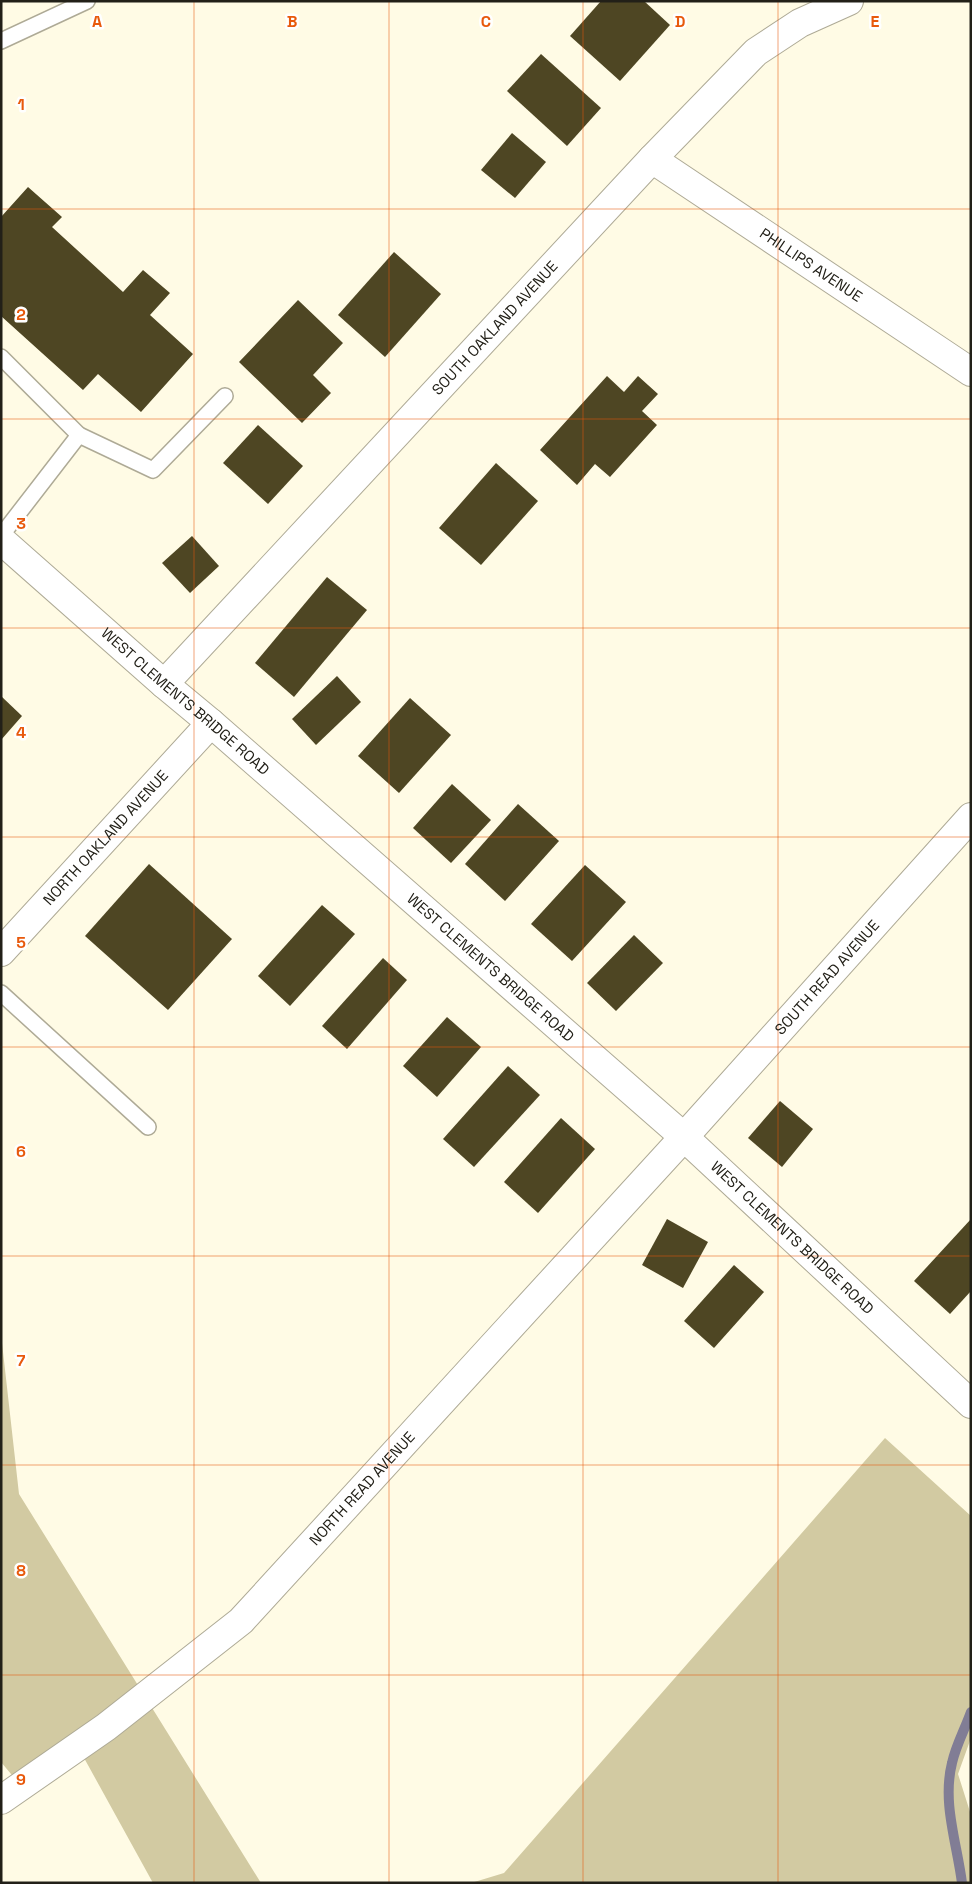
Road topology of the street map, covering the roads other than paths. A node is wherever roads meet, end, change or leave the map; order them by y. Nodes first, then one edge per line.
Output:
1 (86, 1) edge
2 (849, 1) edge
3 (1, 41) edge
4 (652, 159) junction
5 (1, 357) edge
6 (971, 372) edge
7 (225, 396) dead end
8 (79, 435) junction
9 (1, 538) edge
10 (164, 684) junction
11 (211, 723) junction
12 (971, 817) edge
13 (1, 952) edge
14 (1, 993) edge
15 (148, 1127) dead end
16 (684, 1137) junction
17 (971, 1404) edge
18 (1, 1800) edge

1 - 3 lane
2 - 4 street, SOUTH OAKLAND AVENUE
4 - 6 street, PHILLIPS AVENUE
4 - 10 street, SOUTH OAKLAND AVENUE
5 - 8 lane
7 - 8 lane
8 - 9 lane
9 - 10 street, WEST CLEMENTS BRIDGE ROAD
10 - 11 street, WEST CLEMENTS BRIDGE ROAD
11 - 13 street, NORTH OAKLAND AVENUE
11 - 16 street, WEST CLEMENTS BRIDGE ROAD
12 - 16 street, SOUTH READ AVENUE
14 - 15 lane
16 - 17 street, WEST CLEMENTS BRIDGE ROAD
16 - 18 street, NORTH READ AVENUE

